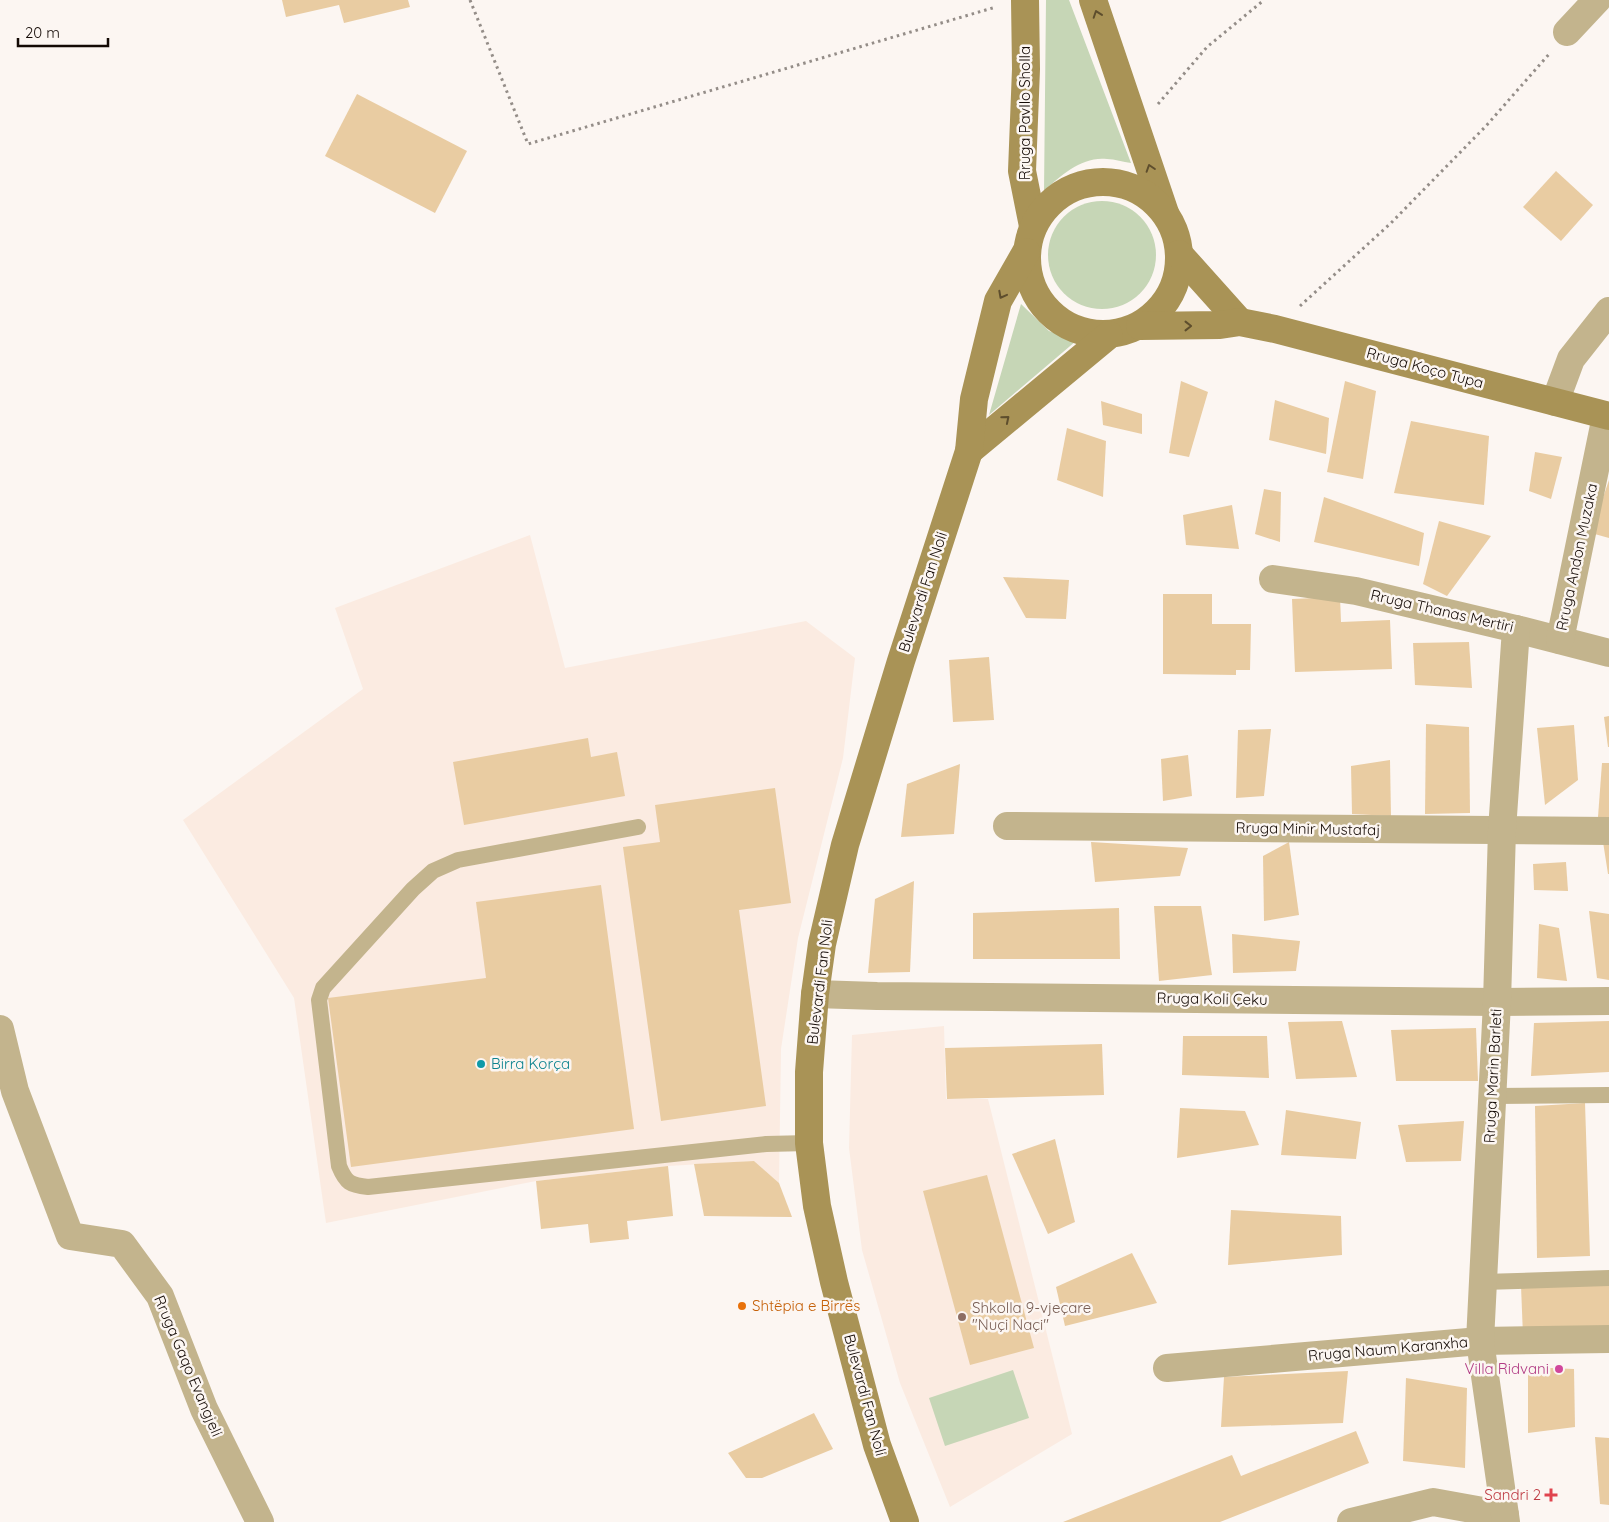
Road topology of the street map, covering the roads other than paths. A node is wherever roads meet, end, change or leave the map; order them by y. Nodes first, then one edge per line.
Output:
1 (1093, 0) edge
2 (1596, 0) edge
3 (1013, 3) edge
4 (1567, 32) road end
5 (1165, 214) junction
6 (1032, 226) junction
7 (1026, 252) junction
8 (1179, 254) junction
9 (1609, 311) edge
10 (1240, 322) junction
11 (1140, 326) junction
12 (1109, 335) junction
13 (1555, 402) junction
14 (1608, 416) edge
15 (969, 451) junction
16 (1273, 579) dead end
17 (1516, 629) junction
18 (1560, 640) junction
19 (1609, 653) edge
20 (1007, 826) dead end
21 (638, 827) dead end
22 (1502, 830) junction
23 (1609, 831) edge
24 (815, 994) junction
25 (1497, 1002) junction
26 (1609, 1002) edge
27 (0, 1029) edge
28 (1609, 1095) edge
29 (1492, 1096) junction
30 (809, 1143) junction
31 (1609, 1278) edge
32 (1483, 1282) junction
33 (1609, 1339) edge
34 (1480, 1341) junction
35 (1168, 1368) dead end
36 (1506, 1518) edge
37 (260, 1522) edge
38 (905, 1522) edge
39 (1351, 1522) edge

5 -> 1 main road
2 - 4 street
3 - 6 main road, Rruga Pavllo Sholla
5 - 6 main road
5 - 8 main road
6 - 7 main road
7 - 12 main road
7 -> 15 main road, Bulevardi Fan Noli
8 - 10 main road
8 - 11 main road
9 - 13 street
11 -> 10 main road, Rruga Koço Tupa
10 - 13 main road, Rruga Koço Tupa
11 - 12 main road
15 -> 12 main road
13 - 14 main road, Rruga Koço Tupa
14 - 18 street, Rruga Andon Muzaka
15 - 24 main road, Bulevardi Fan Noli
16 - 17 street, Rruga Thanas Mertiri
17 - 18 street, Rruga Thanas Mertiri
17 - 22 street, Rruga Marin Barleti
18 - 19 street, Rruga Thanas Mertiri
20 - 22 street, Rruga Minir Mustafaj
21 - 30 lane
22 - 23 street, Rruga Minir Mustafaj
22 - 25 street, Rruga Marin Barleti
24 - 25 street, Rruga Koli Çeku
24 - 30 main road, Bulevardi Fan Noli
25 - 26 street, Rruga Koli Çeku
25 - 29 street, Rruga Marin Barleti
27 - 37 street, Rruga Gaqo Evangjeli
28 - 29 lane
29 - 32 street, Rruga Marin Barleti
30 - 38 main road, Bulevardi Fan Noli
31 - 32 lane
32 - 34 street, Rruga Marin Barleti
33 - 34 street, Rruga Naum Karanxha
34 - 35 street, Rruga Naum Karanxha
34 - 36 street, Rruga Marin Barleti
36 - 39 street

